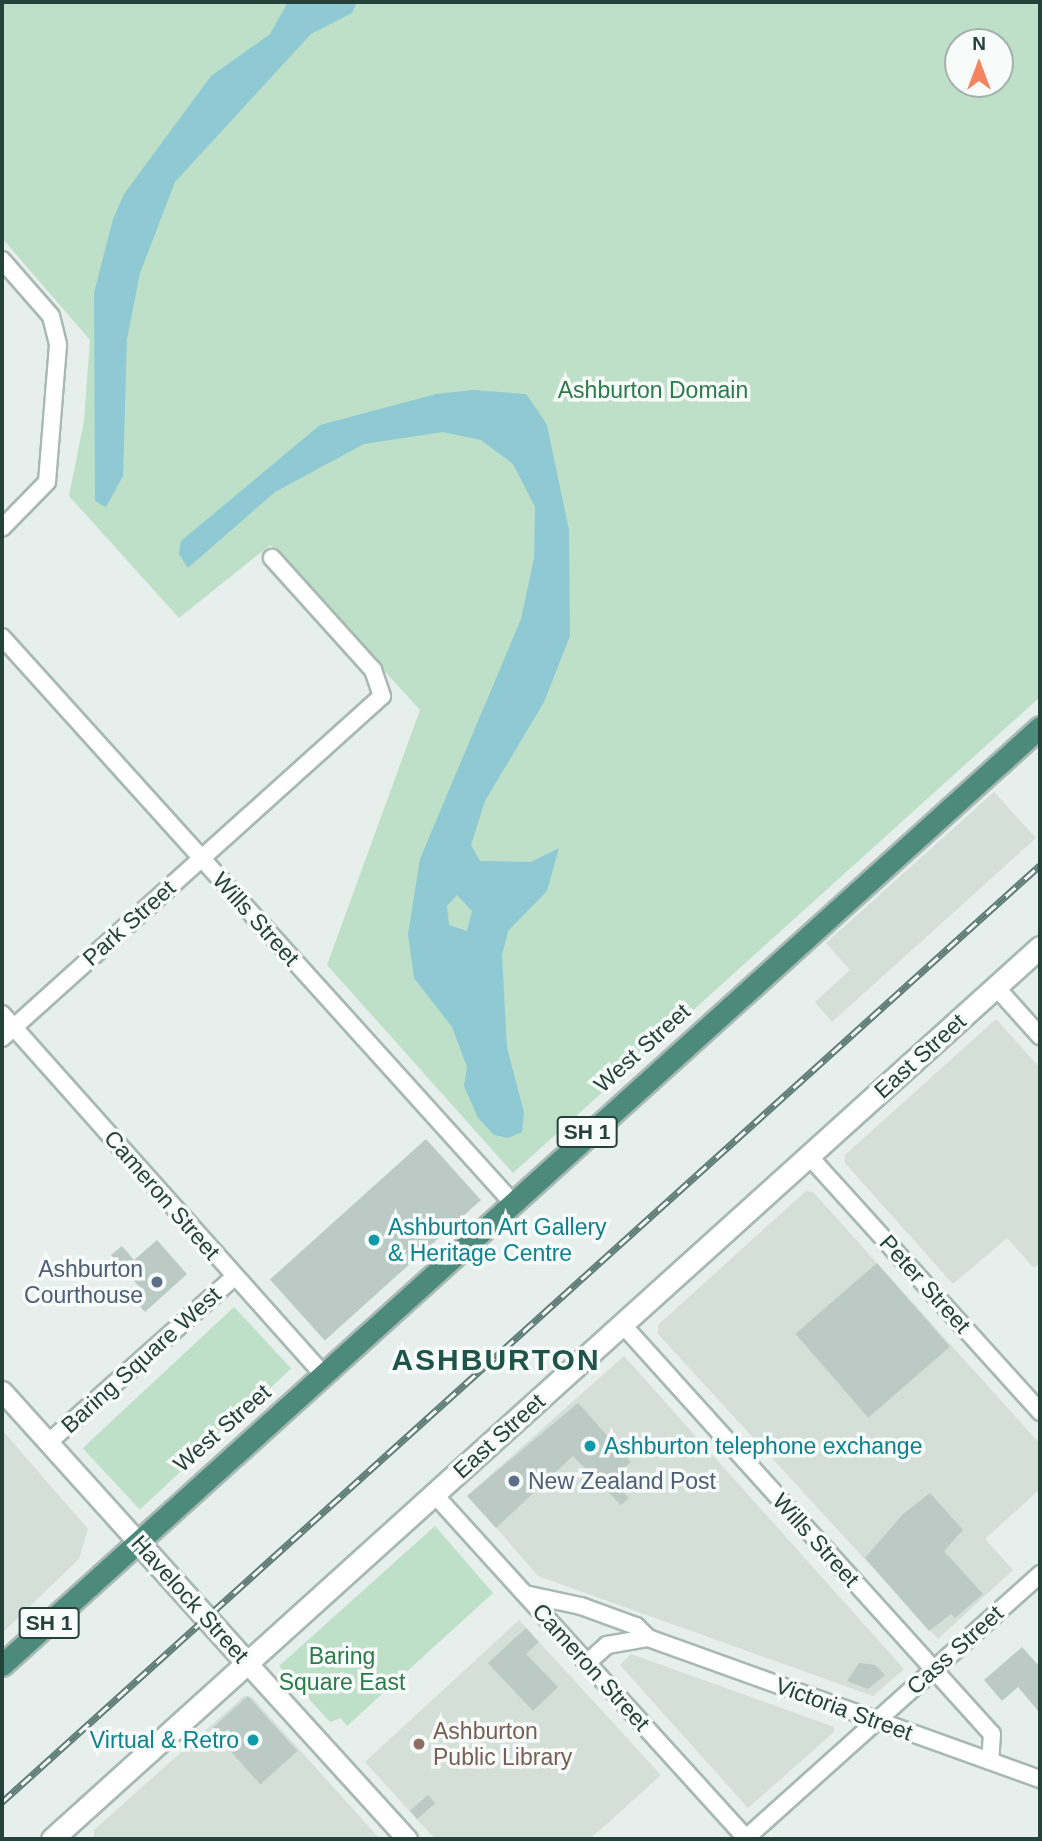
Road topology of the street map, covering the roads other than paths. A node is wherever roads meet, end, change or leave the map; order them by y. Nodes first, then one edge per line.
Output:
1 (2, 260) edge
2 (2, 528) edge
3 (272, 558) dead end
4 (2, 637) edge
5 (1040, 727) edge
6 (201, 858) junction
7 (1040, 947) edge
8 (996, 987) junction
9 (2, 1014) edge
10 (8, 1033) edge
11 (1040, 1036) edge
12 (809, 1156) junction
13 (511, 1201) junction
14 (234, 1277) junction
15 (622, 1324) junction
16 (323, 1374) junction
17 (2, 1391) edge
18 (1040, 1412) edge
19 (49, 1443) junction
20 (434, 1494) junction
21 (138, 1542) junction
22 (1040, 1574) edge
23 (525, 1594) junction
24 (600, 1613) junction
25 (648, 1638) junction
26 (607, 1645) junction
27 (247, 1663) junction
28 (587, 1663) junction
29 (2, 1665) edge
30 (934, 1670) junction
31 (877, 1721) junction
32 (990, 1761) junction
33 (1040, 1779) edge
34 (57, 1838) edge
35 (407, 1839) edge
36 (746, 1839) edge

1 - 2 street
3 - 6 street, Park Street
4 - 6 street, Wills Street
5 - 13 highway, West Street / SH 1
6 - 10 street, Park Street
6 - 13 street, Wills Street
7 - 8 main road, East Street
8 - 11 street
8 - 12 main road, East Street
9 - 10 street, Cameron Street
10 - 14 street, Cameron Street
12 - 15 main road, East Street
12 - 18 street, Peter Street
13 - 16 highway, West Street / SH 1
14 - 16 street, Cameron Street
14 - 19 street, Baring Square West
15 - 20 main road, East Street
15 - 30 street, Wills Street
16 - 21 highway, West Street / SH 1
17 - 19 street, Havelock Street
19 - 21 street, Havelock Street
20 - 23 street, Cameron Street
20 - 27 main road, East Street
21 - 27 main road, Havelock Street
21 - 29 highway, West Street / SH 1
22 - 30 street, Cass Street
23 - 24 street, Victoria Street
23 - 28 street, Cameron Street
24 - 25 street, Victoria Street
24 - 26 street
25 - 26 street, Victoria Street
25 - 31 street, Victoria Street
26 - 28 street
27 - 34 main road, East Street
27 - 35 street, Havelock Street
28 - 36 street, Cameron Street
30 - 31 street, Cass Street
30 - 32 street, Wills Street
31 - 32 street, Victoria Street
31 - 36 street, Cass Street
32 - 33 street, Victoria Street

